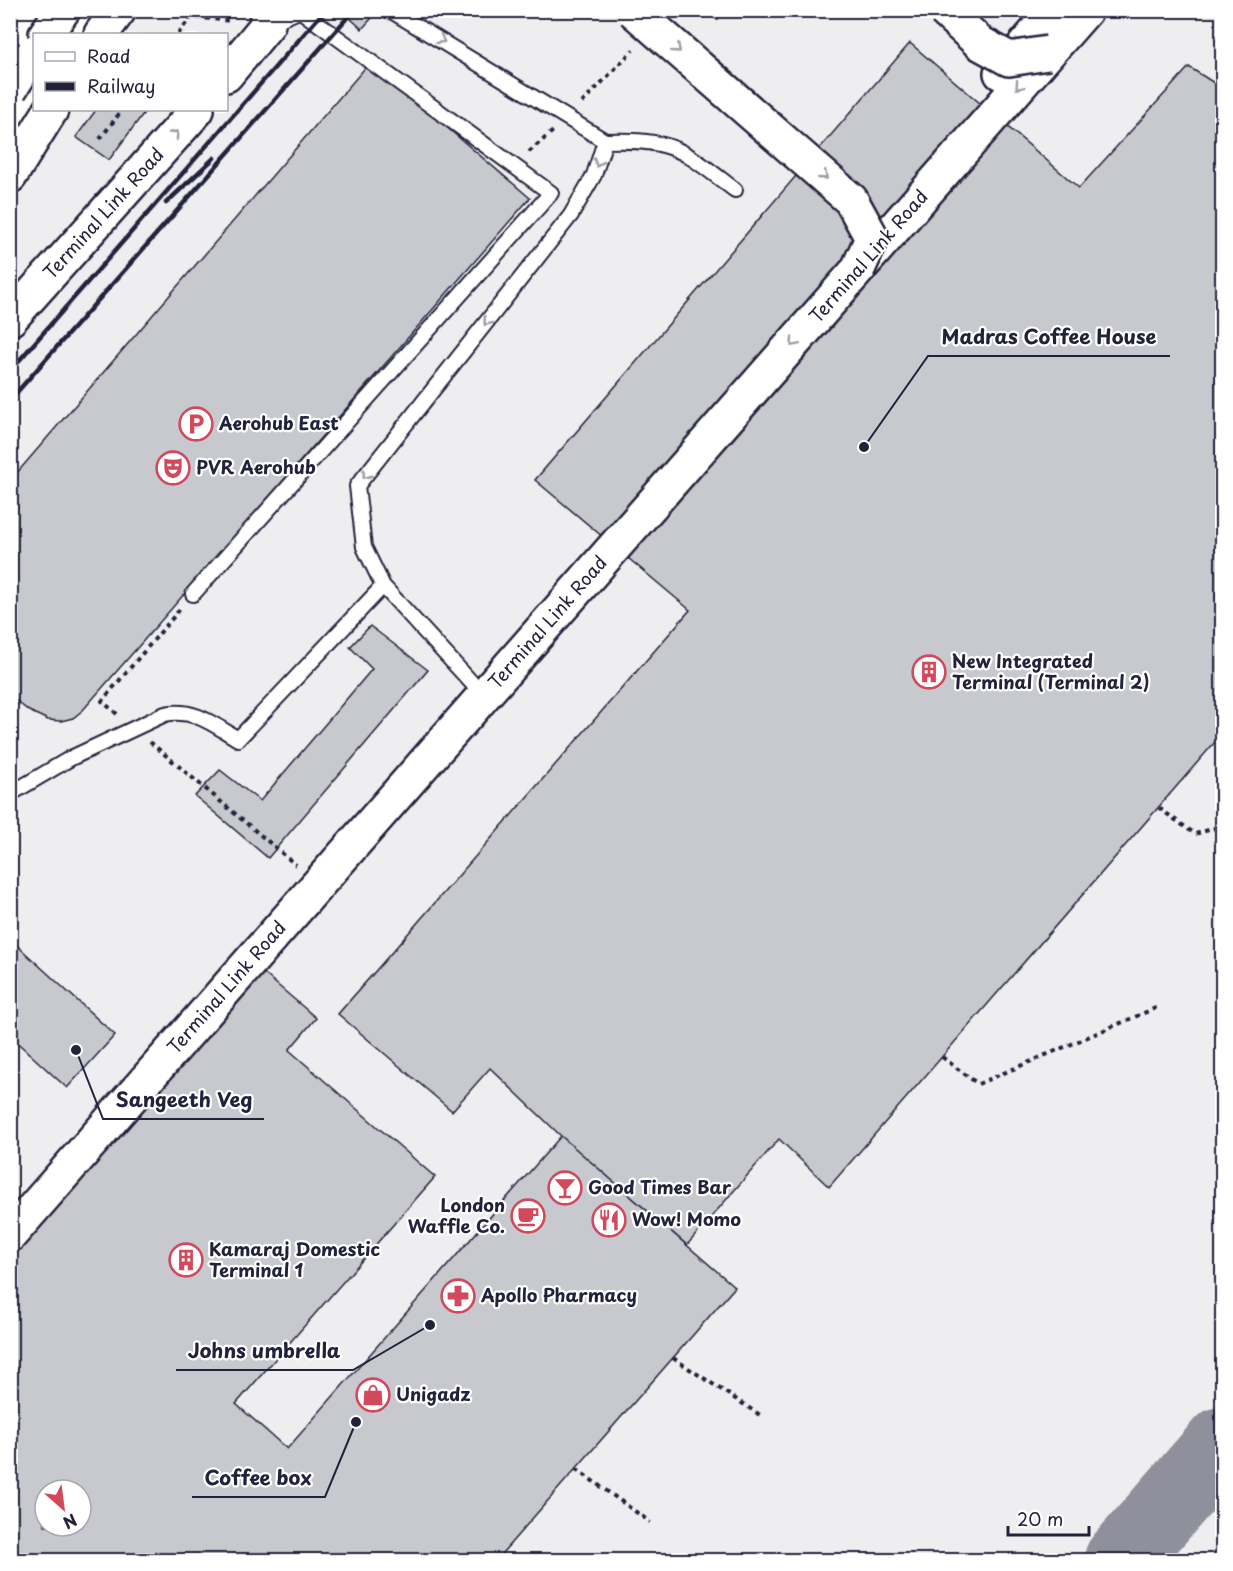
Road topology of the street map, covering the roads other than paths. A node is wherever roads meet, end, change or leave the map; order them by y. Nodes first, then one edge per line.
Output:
1 (63, 10) edge
2 (119, 10) edge
3 (390, 10) edge
4 (633, 10) edge
5 (944, 10) edge
6 (1055, 10) edge
7 (1086, 10) edge
8 (301, 11) edge
9 (267, 17) edge
10 (47, 33) edge
11 (102, 33) edge
12 (1048, 53) junction
13 (33, 54) edge
14 (228, 72) edge
15 (10, 90) edge
16 (50, 111) edge
17 (196, 111) edge
18 (605, 141) junction
19 (10, 176) edge
20 (735, 190) dead end
21 (858, 269) junction
22 (10, 319) edge
23 (383, 586) junction
24 (193, 594) road end
25 (471, 682) junction
26 (10, 794) edge
27 (10, 1204) edge
28 (10, 1235) edge

1 - 10 street
2 - 11 street
3 -> 18 lane
4 -> 21 street, bridge
5 - 12 street, bridge
6 - 25 street, Terminal Link Road
7 - 12 street, Terminal Link Road
8 - 9 lane
8 - 24 lane
9 - 14 street
12 -> 21 street, Terminal Link Road, bridge
13 - 15 street, bridge
16 - 19 street
22 -> 17 street, Terminal Link Road
18 - 20 lane
18 -> 23 lane
21 -> 28 street, Terminal Link Road
23 - 25 lane
23 - 26 lane
25 - 27 street, Terminal Link Road

